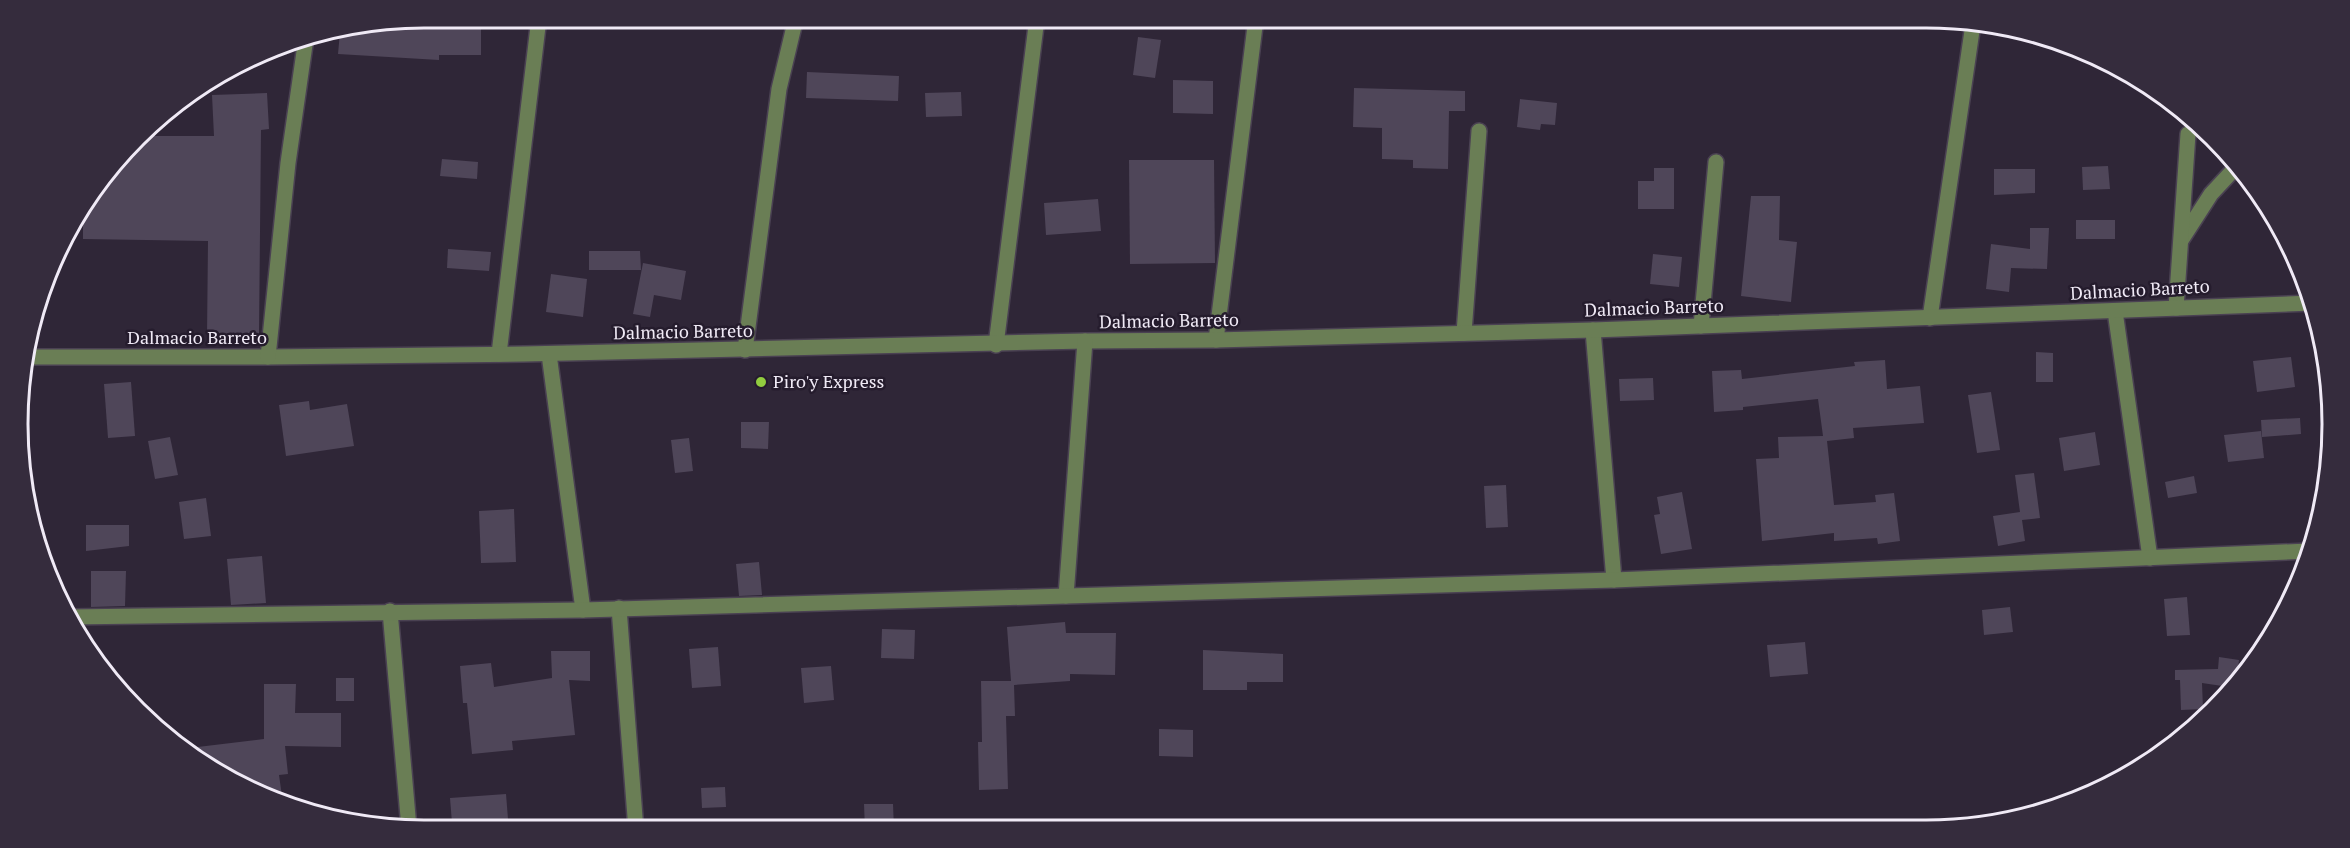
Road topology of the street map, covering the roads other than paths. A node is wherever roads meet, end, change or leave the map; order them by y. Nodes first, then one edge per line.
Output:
1 (537, 28) edge
2 (794, 28) edge
3 (1036, 28) edge
4 (1255, 28) edge
5 (1971, 31) edge
6 (305, 47) edge
7 (1479, 131) dead end
8 (2188, 134) dead end
9 (1716, 162) dead end
10 (2231, 172) edge
11 (2182, 238) junction
12 (2303, 303) edge
13 (2176, 308) junction
14 (2115, 312) junction
15 (1930, 318) junction
16 (1701, 326) junction
17 (1593, 330) junction
18 (1464, 333) junction
19 (1216, 340) junction
20 (1085, 341) junction
21 (996, 345) junction
22 (745, 350) junction
23 (499, 354) junction
24 (549, 354) junction
25 (34, 357) edge
26 (268, 357) junction
27 (2301, 551) edge
28 (2150, 558) junction
29 (1614, 580) junction
30 (1066, 596) junction
31 (619, 608) junction
32 (583, 610) junction
33 (390, 611) junction
34 (78, 617) edge
35 (408, 819) edge
36 (635, 820) edge

1 - 23 street
2 - 22 street
3 - 21 street
4 - 19 street
5 - 15 street
6 - 26 street
7 - 18 street
8 - 11 street
9 - 16 street
10 - 11 street
11 - 13 street
12 - 13 street, Dalmacio Barreto
13 - 14 street, Dalmacio Barreto
14 - 15 street, Dalmacio Barreto
14 - 28 street
15 - 16 street, Dalmacio Barreto
16 - 17 street, Dalmacio Barreto
17 - 18 street, Dalmacio Barreto
17 - 29 street
18 - 19 street, Dalmacio Barreto
19 - 20 street, Dalmacio Barreto
20 - 21 street, Dalmacio Barreto
20 - 30 street
21 - 22 street, Dalmacio Barreto
22 - 24 street, Dalmacio Barreto
23 - 24 street, Dalmacio Barreto
23 - 26 street, Dalmacio Barreto
24 - 32 street
25 - 26 street, Dalmacio Barreto
27 - 28 street
28 - 29 street
29 - 30 street
30 - 31 street
31 - 32 street
31 - 36 street
32 - 33 street
33 - 34 street
33 - 35 street

